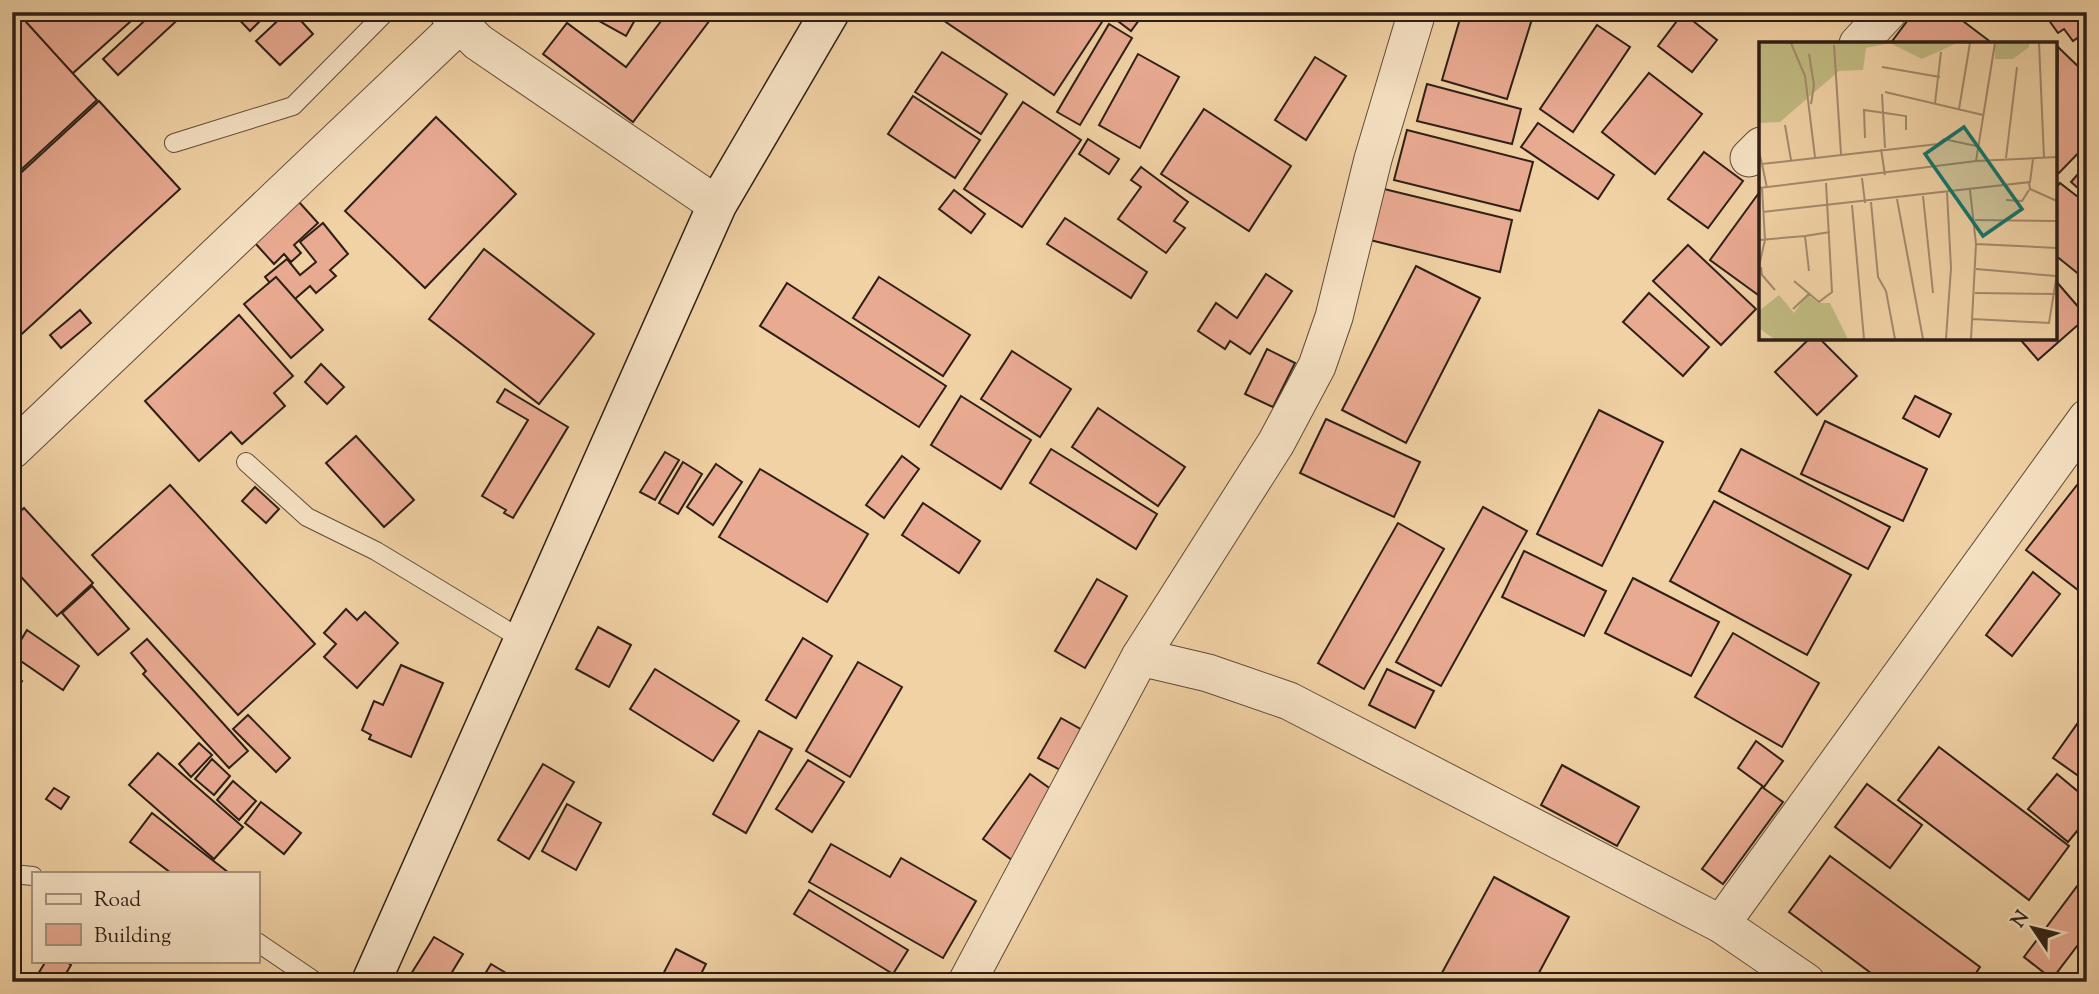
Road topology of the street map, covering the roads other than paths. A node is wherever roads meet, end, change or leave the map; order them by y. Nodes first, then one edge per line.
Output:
1 (386, 12) edge
2 (830, 12) edge
3 (1417, 12) edge
4 (1888, 12) edge
5 (454, 18) edge
6 (1860, 42) edge
7 (174, 143) dead end
8 (717, 205) junction
9 (2087, 418) edge
10 (12, 450) edge
11 (246, 462) dead end
12 (523, 640) junction
13 (1140, 657) junction
14 (12, 874) edge
15 (32, 876) edge
16 (1721, 925) junction
17 (259, 943) edge
18 (316, 982) edge
19 (371, 982) edge
20 (967, 982) edge
21 (1806, 982) edge

1 - 7 lane
2 - 8 street
3 - 13 street
4 - 6 street
5 - 8 street
5 - 10 street
8 - 12 street
9 - 16 street
11 - 12 lane
12 - 19 street
13 - 16 street
13 - 20 street
14 - 15 lane
16 - 21 street
17 - 18 lane

